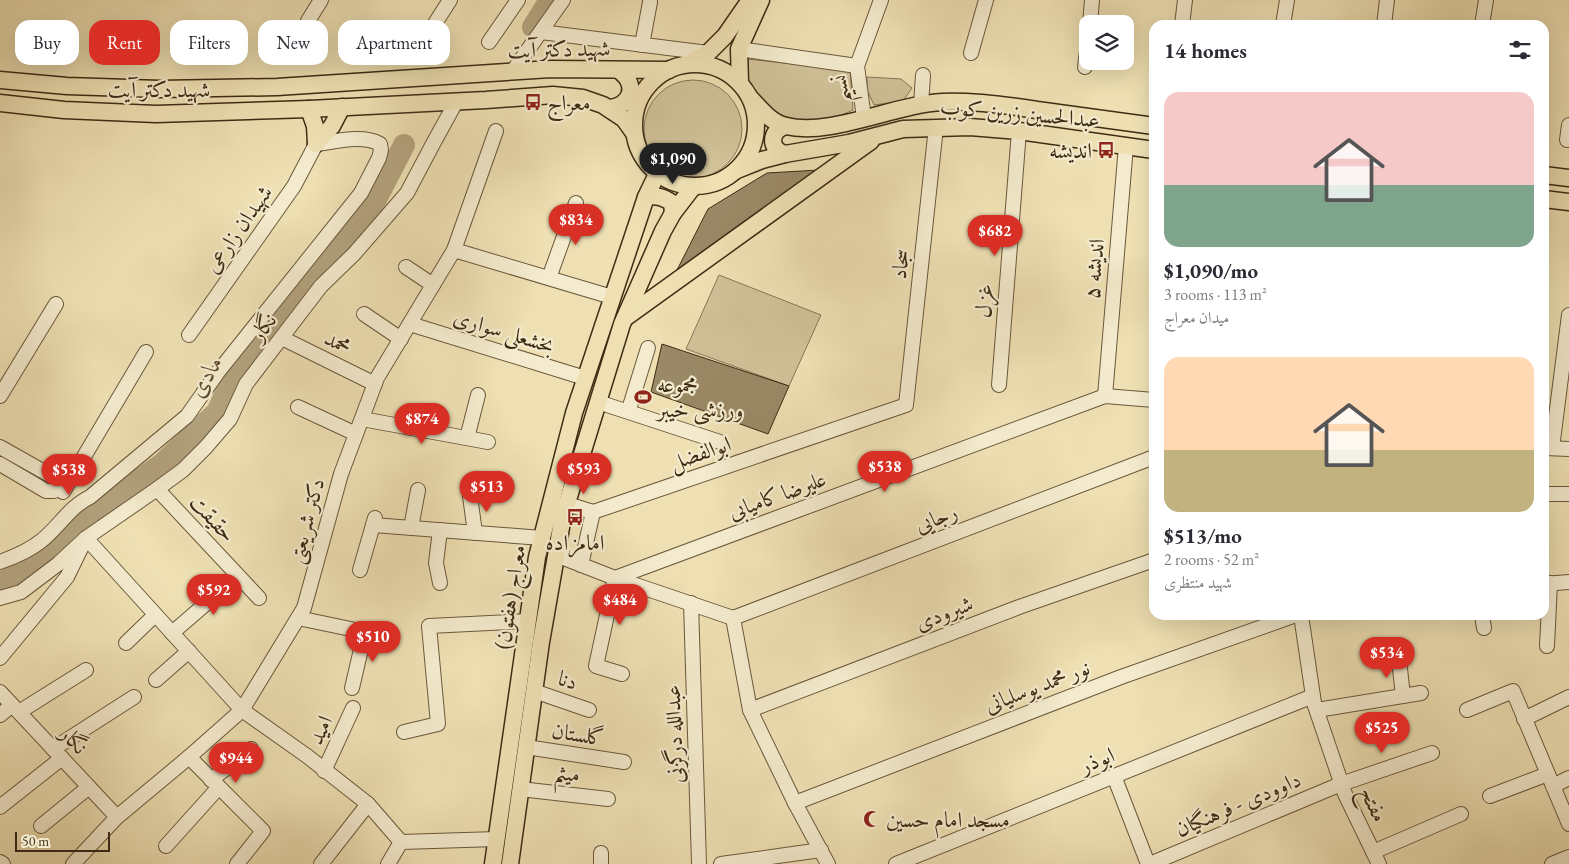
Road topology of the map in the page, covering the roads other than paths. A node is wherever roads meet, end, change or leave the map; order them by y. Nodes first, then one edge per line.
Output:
1 (321, 0) edge
2 (450, 0) edge
3 (518, 0) edge
4 (563, 0) edge
5 (750, 0) edge
6 (761, 0) edge
7 (881, 0) edge
8 (986, 0) edge
9 (1092, 0) edge
10 (1185, 0) edge
11 (1287, 0) edge
12 (1387, 0) edge
13 (1486, 0) edge
14 (650, 2) dead end
15 (1091, 15) edge
16 (309, 20) edge
17 (437, 20) edge
18 (1183, 20) edge
19 (1284, 20) edge
20 (1385, 20) edge
21 (1483, 20) edge
22 (541, 32) junction
23 (489, 42) dead end
24 (642, 45) junction
25 (740, 49) junction
26 (971, 53) dead end
27 (708, 54) junction
28 (687, 64) junction
29 (857, 66) junction
30 (619, 70) junction
31 (669, 70) junction
32 (513, 71) junction
33 (923, 76) dead end
34 (0, 80) edge
35 (740, 83) junction
36 (751, 99) junction
37 (456, 102) junction
38 (0, 103) edge
39 (921, 105) junction
40 (342, 107) junction
41 (608, 108) junction
42 (309, 109) junction
43 (864, 118) junction
44 (1149, 125) edge
45 (1569, 125) edge
46 (786, 126) junction
47 (936, 128) junction
48 (496, 131) dead end
49 (1019, 131) junction
50 (634, 133) junction
51 (880, 135) junction
52 (1568, 140) dead end
53 (316, 144) junction
54 (1126, 146) junction
55 (1149, 149) edge
56 (785, 154) junction
57 (737, 170) junction
58 (657, 174) junction
59 (1549, 175) edge
60 (1569, 178) edge
61 (692, 187) junction
62 (646, 197) junction
63 (1549, 200) edge
64 (1569, 202) edge
65 (576, 203) dead end
66 (673, 213) junction
67 (454, 250) junction
68 (406, 266) dead end
69 (549, 278) junction
70 (433, 285) junction
71 (612, 297) junction
72 (56, 304) dead end
73 (364, 314) dead end
74 (1569, 315) edge
75 (625, 318) junction
76 (410, 324) junction
77 (189, 335) dead end
78 (282, 338) junction
79 (401, 339) junction
80 (648, 348) dead end
81 (146, 352) dead end
82 (586, 378) junction
83 (375, 384) junction
84 (999, 385) dead end
85 (478, 395) dead end
86 (0, 396) edge
87 (1105, 396) junction
88 (1149, 400) edge
89 (598, 402) junction
90 (906, 405) joint
91 (630, 406) dead end
92 (298, 407) dead end
93 (362, 419) junction
94 (356, 434) junction
95 (467, 438) junction
96 (488, 442) dead end
97 (720, 442) dead end
98 (1549, 442) edge
99 (0, 447) edge
100 (1549, 448) edge
101 (1569, 449) edge
102 (1149, 459) edge
103 (0, 464) edge
104 (55, 487) junction
105 (157, 489) junction
106 (418, 490) dead end
107 (1549, 494) edge
108 (1569, 494) edge
109 (470, 496) dead end
110 (79, 502) junction
111 (566, 504) junction
112 (593, 512) junction
113 (411, 528) junction
114 (440, 530) junction
115 (475, 533) junction
116 (86, 538) junction
117 (542, 538) junction
118 (556, 555) junction
119 (0, 562) edge
120 (1149, 562) edge
121 (581, 565) junction
122 (360, 570) dead end
123 (238, 576) junction
124 (615, 578) junction
125 (1569, 582) edge
126 (440, 583) dead end
127 (1549, 583) edge
128 (0, 598) edge
129 (259, 598) dead end
130 (692, 603) junction
131 (155, 615) junction
132 (298, 618) junction
133 (733, 618) junction
134 (1282, 620) edge
135 (1302, 620) edge
136 (1548, 620) edge
137 (528, 621) junction
138 (172, 633) junction
139 (126, 643) dead end
140 (1548, 646) dead end
141 (189, 651) junction
142 (0, 658) edge
143 (1400, 660) dead end
144 (86, 670) dead end
145 (622, 674) dead end
146 (156, 680) dead end
147 (352, 688) dead end
148 (534, 691) junction
149 (0, 692) edge
150 (1421, 693) dead end
151 (1313, 696) junction
152 (1403, 696) junction
153 (134, 697) dead end
154 (1569, 697) edge
155 (15, 708) junction
156 (353, 708) dead end
157 (242, 710) junction
158 (590, 710) dead end
159 (750, 710) junction
160 (1317, 710) junction
161 (1467, 710) dead end
162 (0, 715) edge
163 (1524, 718) junction
164 (404, 732) dead end
165 (526, 748) junction
166 (251, 749) dead end
167 (1432, 753) dead end
168 (58, 754) junction
169 (189, 757) junction
170 (624, 762) dead end
171 (324, 771) junction
172 (1114, 776) junction
173 (1569, 778) edge
174 (1550, 780) junction
175 (215, 783) junction
176 (1342, 784) junction
177 (89, 787) junction
178 (512, 788) junction
179 (1490, 796) dead end
180 (608, 799) dead end
181 (794, 803) junction
182 (368, 804) junction
183 (0, 806) edge
184 (1461, 814) dead end
185 (117, 817) junction
186 (1569, 824) edge
187 (41, 826) dead end
188 (497, 839) junction
189 (402, 842) junction
190 (166, 846) dead end
191 (821, 850) junction
192 (1569, 857) edge
193 (1376, 861) edge
194 (73, 864) edge
195 (237, 864) edge
196 (321, 864) edge
197 (388, 864) edge
198 (493, 864) edge
199 (510, 864) edge
200 (699, 864) edge
201 (721, 864) edge
202 (828, 864) edge
203 (896, 864) edge
204 (1149, 864) edge
205 (1552, 864) edge

1 - 16 street
2 - 17 street
3 - 23 street
4 - 22 street
5 - 27 main road
6 - 25 main road
7 - 29 street, نسیم
8 - 26 street
9 - 15 street
10 - 18 street
11 - 19 street
12 - 20 street
13 - 21 street
14 - 24 street
22 - 24 street
22 - 32 street
24 - 27 street
25 - 29 street
25 - 35 main road
27 - 28 main road
28 - 31 main road
28 - 35 main road
29 - 43 street, نسیم
30 - 31 main road, شهید دکتر آیت
30 - 32 main road, شهید دکتر آیت
30 - 41 main road
31 - 50 main road
32 - 34 main road, شهید دکتر آیت
33 - 39 street
35 - 36 main road
36 - 46 main road, عبدالحسین زرین کوب
36 - 57 main road
37 - 40 main road, شهید دکتر آیت
37 - 41 main road, شهید دکتر آیت
37 - 78 street, نگار
38 - 42 main road, شهید دکتر آیت
39 - 43 main road, عبدالحسین زرین کوب
39 - 44 main road, عبدالحسین زرین کوب
40 - 42 main road, شهید دکتر آیت
40 - 53 main road
41 - 50 main road, شهید دکتر آیت
42 - 53 main road
43 - 46 main road, عبدالحسین زرین کوب
45 - 52 street
46 - 56 main road
47 - 49 main road, عبدالحسین زرین کوب
47 - 51 main road, عبدالحسین زرین کوب
47 - 90 street, سجاد
48 - 67 street, دکتر شریعتی
49 - 54 main road, عبدالحسین زرین کوب
49 - 84 street, غزل
50 - 58 main road
51 - 56 main road, عبدالحسین زرین کوب
51 - 75 main road
53 - 77 street, شهیدان زارعی
53 - 110 street
54 - 55 main road, عبدالحسین زرین کوب
54 - 87 street, اندیشه ۵
56 - 57 main road, عبدالحسین زرین کوب
57 - 61 main road
58 - 61 main road
58 - 62 main road, معراج (هفتون)
59 - 60 main road
61 - 66 main road, معراج (هفتون)
62 - 66 main road
62 - 71 main road, معراج (هفتون)
63 - 64 main road
65 - 69 street
66 - 75 main road, معراج (هفتون)
67 - 69 street
67 - 70 street, دکتر شریعتی
68 - 70 street
69 - 71 street
70 - 76 street, دکتر شریعتی
71 - 82 main road, معراج (هفتون)
72 - 86 street
73 - 79 street
74 - 98 street
75 - 89 main road, معراج (هفتون)
76 - 79 street, دکتر شریعتی
76 - 82 street, بخشعلی سواری
78 - 83 street, محمد
78 - 105 street, نگار
79 - 83 street, دکتر شریعتی
80 - 91 street
81 - 104 street
82 - 117 main road, معراج (هفتون)
83 - 93 street, دکتر شریعتی
85 - 95 street
87 - 88 street, علیرضا کامیابی
87 - 124 street, علیرضا کامیابی
89 - 97 street
89 - 111 main road, معراج (هفتون)
90 - 112 street, ابوالفضل
92 - 94 street
93 - 94 street, دکتر شریعتی
93 - 95 street
94 - 132 street, دکتر شریعتی
95 - 96 street
99 - 104 street
100 - 101 street
102 - 133 street, رجایی
103 - 104 street
104 - 110 street
105 - 116 street, نگار
105 - 123 street, حقیقت
106 - 113 street
107 - 108 street
109 - 115 street
110 - 119 street
111 - 112 street
111 - 118 main road, معراج (هفتون)
112 - 121 street
113 - 114 street
113 - 122 street
114 - 115 street
114 - 126 street
115 - 117 street
116 - 128 street, نگار
116 - 131 street
116 - 142 street
117 - 137 main road, معراج (هفتون)
118 - 121 street
118 - 148 main road, معراج (هفتون)
120 - 159 street, شیرودی
121 - 124 street
123 - 129 street, حقیقت
123 - 138 street
124 - 130 street
124 - 145 street
125 - 127 street
130 - 133 street
130 - 200 street, عبدالله درگزنی
131 - 138 street
131 - 139 street
132 - 147 street
132 - 157 street, دکتر شریعتی
133 - 159 street
134 - 181 street, نور محمد یوسلیانی
135 - 151 street, مفتح
136 - 140 street
137 - 164 street
137 - 178 main road, معراج (هفتون)
138 - 141 street
141 - 146 street
141 - 157 street
143 - 152 street
144 - 155 street
148 - 158 street, دنا
148 - 165 main road, معراج (هفتون)
149 - 155 street, نگار
150 - 152 street
151 - 160 street, مفتح
151 - 172 street, ابوذر
152 - 160 street
153 - 168 street
154 - 163 street
155 - 162 street
155 - 168 street, نگار
156 - 171 street, امید
157 - 169 street, دکتر شریعتی
157 - 171 street
159 - 181 street
160 - 176 street, مفتح
161 - 163 street
163 - 174 street
165 - 170 street, گلستان
165 - 178 main road, معراج (هفتون)
166 - 175 street
167 - 176 street, داوودی - فرهنگیان
168 - 177 street, نگار
168 - 183 street
169 - 175 street
169 - 185 street, دکتر شریعتی
171 - 182 street
172 - 203 street, ابوذر
172 - 204 street
173 - 174 street
174 - 179 street
174 - 186 street
175 - 190 street
175 - 195 street
176 - 193 street, مفتح
176 - 204 street, داوودی - فرهنگیان
177 - 185 street, نگار
177 - 187 street
178 - 180 street, میثم
178 - 188 main road, معراج (هفتون)
178 - 199 main road, معراج (هفتون)
181 - 191 street
182 - 189 street
182 - 196 street
184 - 193 street
185 - 194 street, دکتر شریعتی
188 - 189 street
188 - 198 main road, معراج (هفتون)
189 - 197 street
191 - 201 street
191 - 202 street
192 - 205 street

